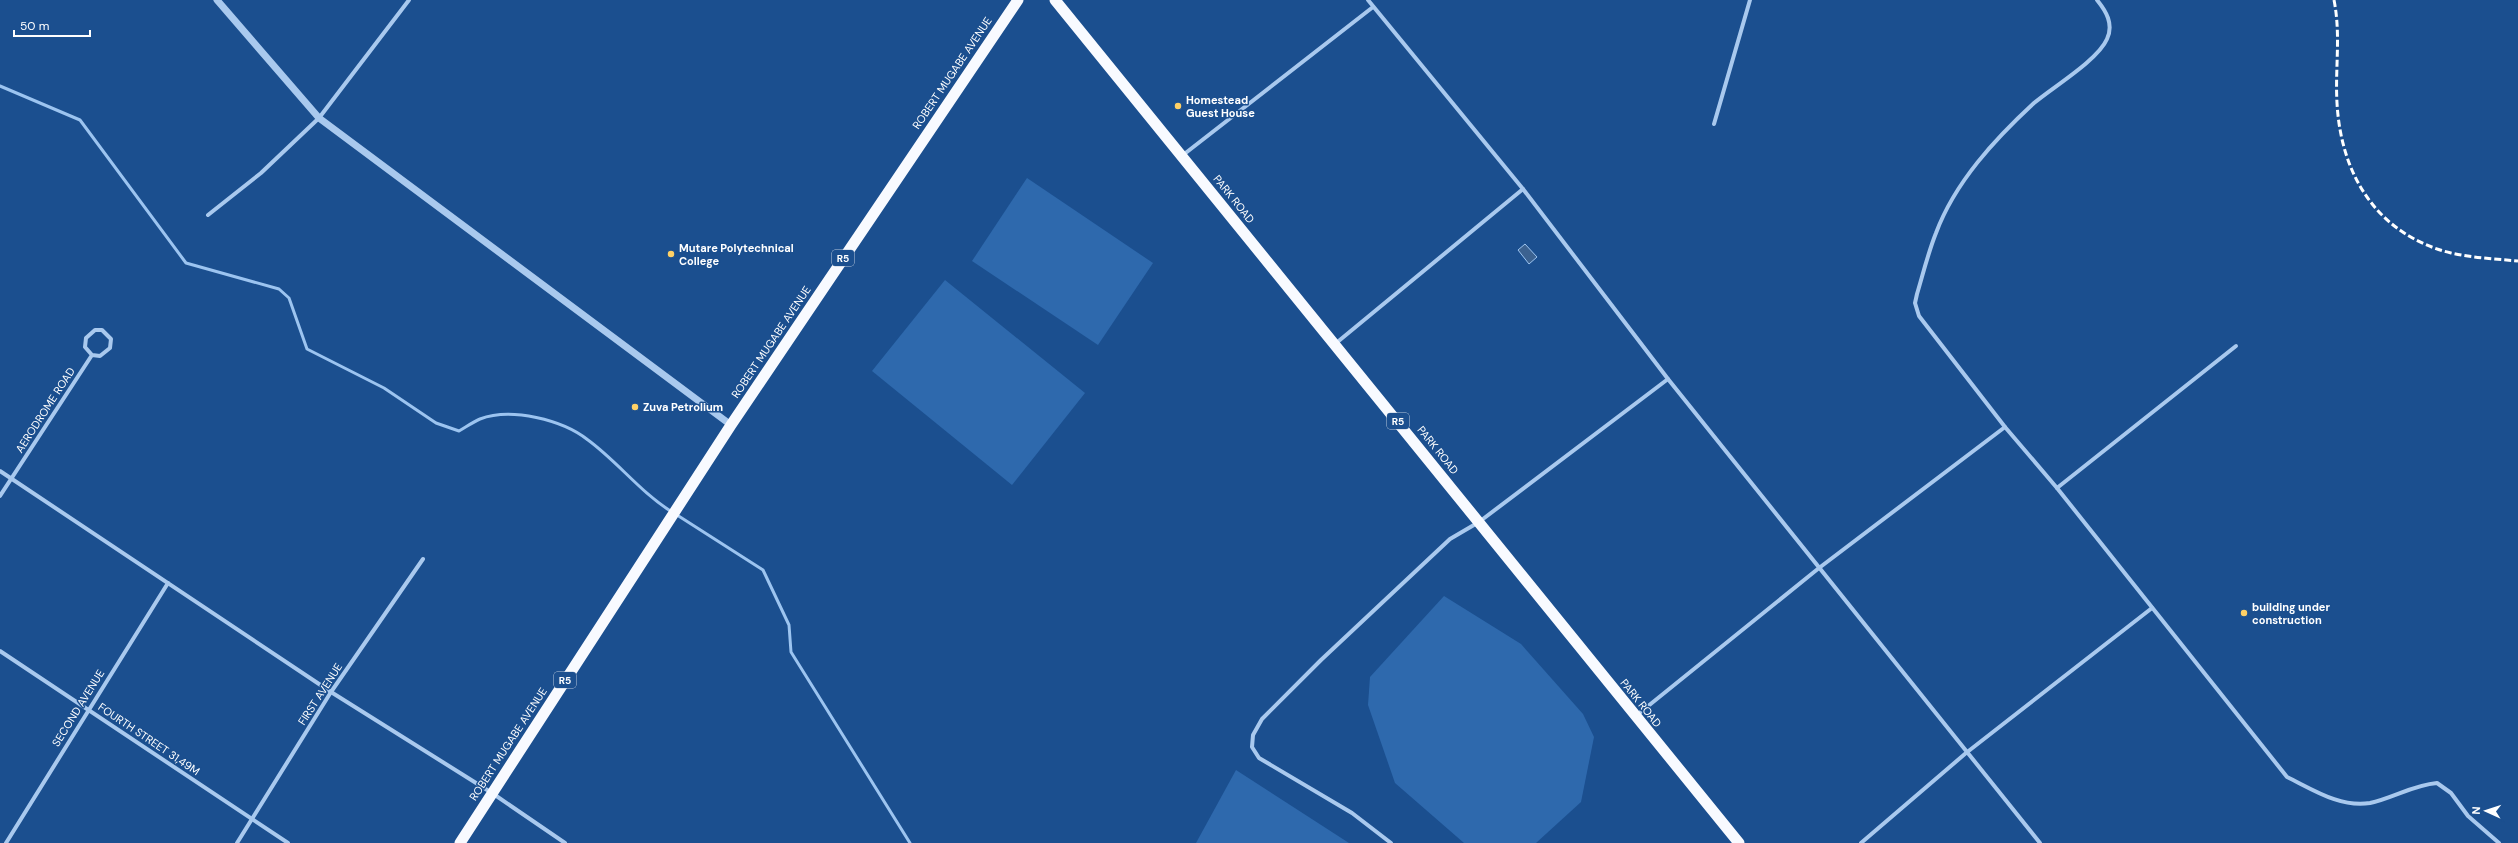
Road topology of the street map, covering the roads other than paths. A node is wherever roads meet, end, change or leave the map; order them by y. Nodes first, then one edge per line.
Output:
1 (217, 0) edge
2 (409, 0) edge
3 (1018, 0) edge
4 (1055, 0) edge
5 (1368, 0) edge
6 (1750, 0) edge
7 (2097, 0) edge
8 (1374, 7) junction
9 (319, 118) junction
10 (1714, 124) dead end
11 (1183, 155) junction
12 (1522, 189) junction
13 (208, 215) dead end
14 (1335, 344) junction
15 (2236, 346) dead end
16 (92, 355) junction
17 (1668, 379) junction
18 (731, 425) junction
19 (2005, 427) junction
20 (0, 471) edge
21 (11, 478) junction
22 (2057, 488) junction
23 (0, 496) edge
24 (1479, 522) junction
25 (424, 559) dead end
26 (1819, 568) junction
27 (168, 583) junction
28 (2152, 608) junction
29 (0, 651) edge
30 (331, 692) junction
31 (88, 709) junction
32 (1635, 716) junction
33 (1966, 753) junction
34 (492, 793) junction
35 (253, 819) junction
36 (6, 843) edge
37 (237, 843) edge
38 (288, 843) edge
39 (460, 843) edge
40 (565, 843) edge
41 (1391, 843) edge
42 (1739, 843) edge
43 (1860, 843) edge
44 (2040, 843) edge
45 (2499, 843) edge

1 - 9 street
2 - 9 street
3 - 18 highway, ROBERT MUGABE AVENUE / R5
4 - 11 highway, PARK ROAD / R5
5 - 8 street
6 - 10 street
7 - 19 street
8 - 11 street
8 - 12 street
9 - 13 street
9 - 18 street
11 - 14 highway, PARK ROAD / R5
12 - 14 street
12 - 17 street
14 - 24 highway, PARK ROAD / R5
15 - 22 street
16 - 16 street
16 - 21 street, AERODROME ROAD
17 - 24 street
17 - 26 street
18 - 34 highway, ROBERT MUGABE AVENUE / R5
19 - 22 street
19 - 26 street
20 - 21 street
21 - 23 street, AERODROME ROAD
21 - 27 street
22 - 28 street
24 - 32 highway, PARK ROAD / R5
24 - 41 street
25 - 30 street, FIRST AVENUE
26 - 32 street
26 - 33 street
27 - 30 street
27 - 31 street, SECOND AVENUE
28 - 33 street
28 - 45 street
29 - 31 street, FOURTH STREET 31,49M
30 - 34 street
30 - 35 street, FIRST AVENUE
31 - 35 street, FOURTH STREET 31,49M
31 - 36 street, SECOND AVENUE
32 - 42 highway, PARK ROAD / R5
33 - 43 street
33 - 44 street
34 - 39 highway, ROBERT MUGABE AVENUE / R5
34 - 40 street
35 - 37 street, FIRST AVENUE
35 - 38 street, FOURTH STREET 31,49M

